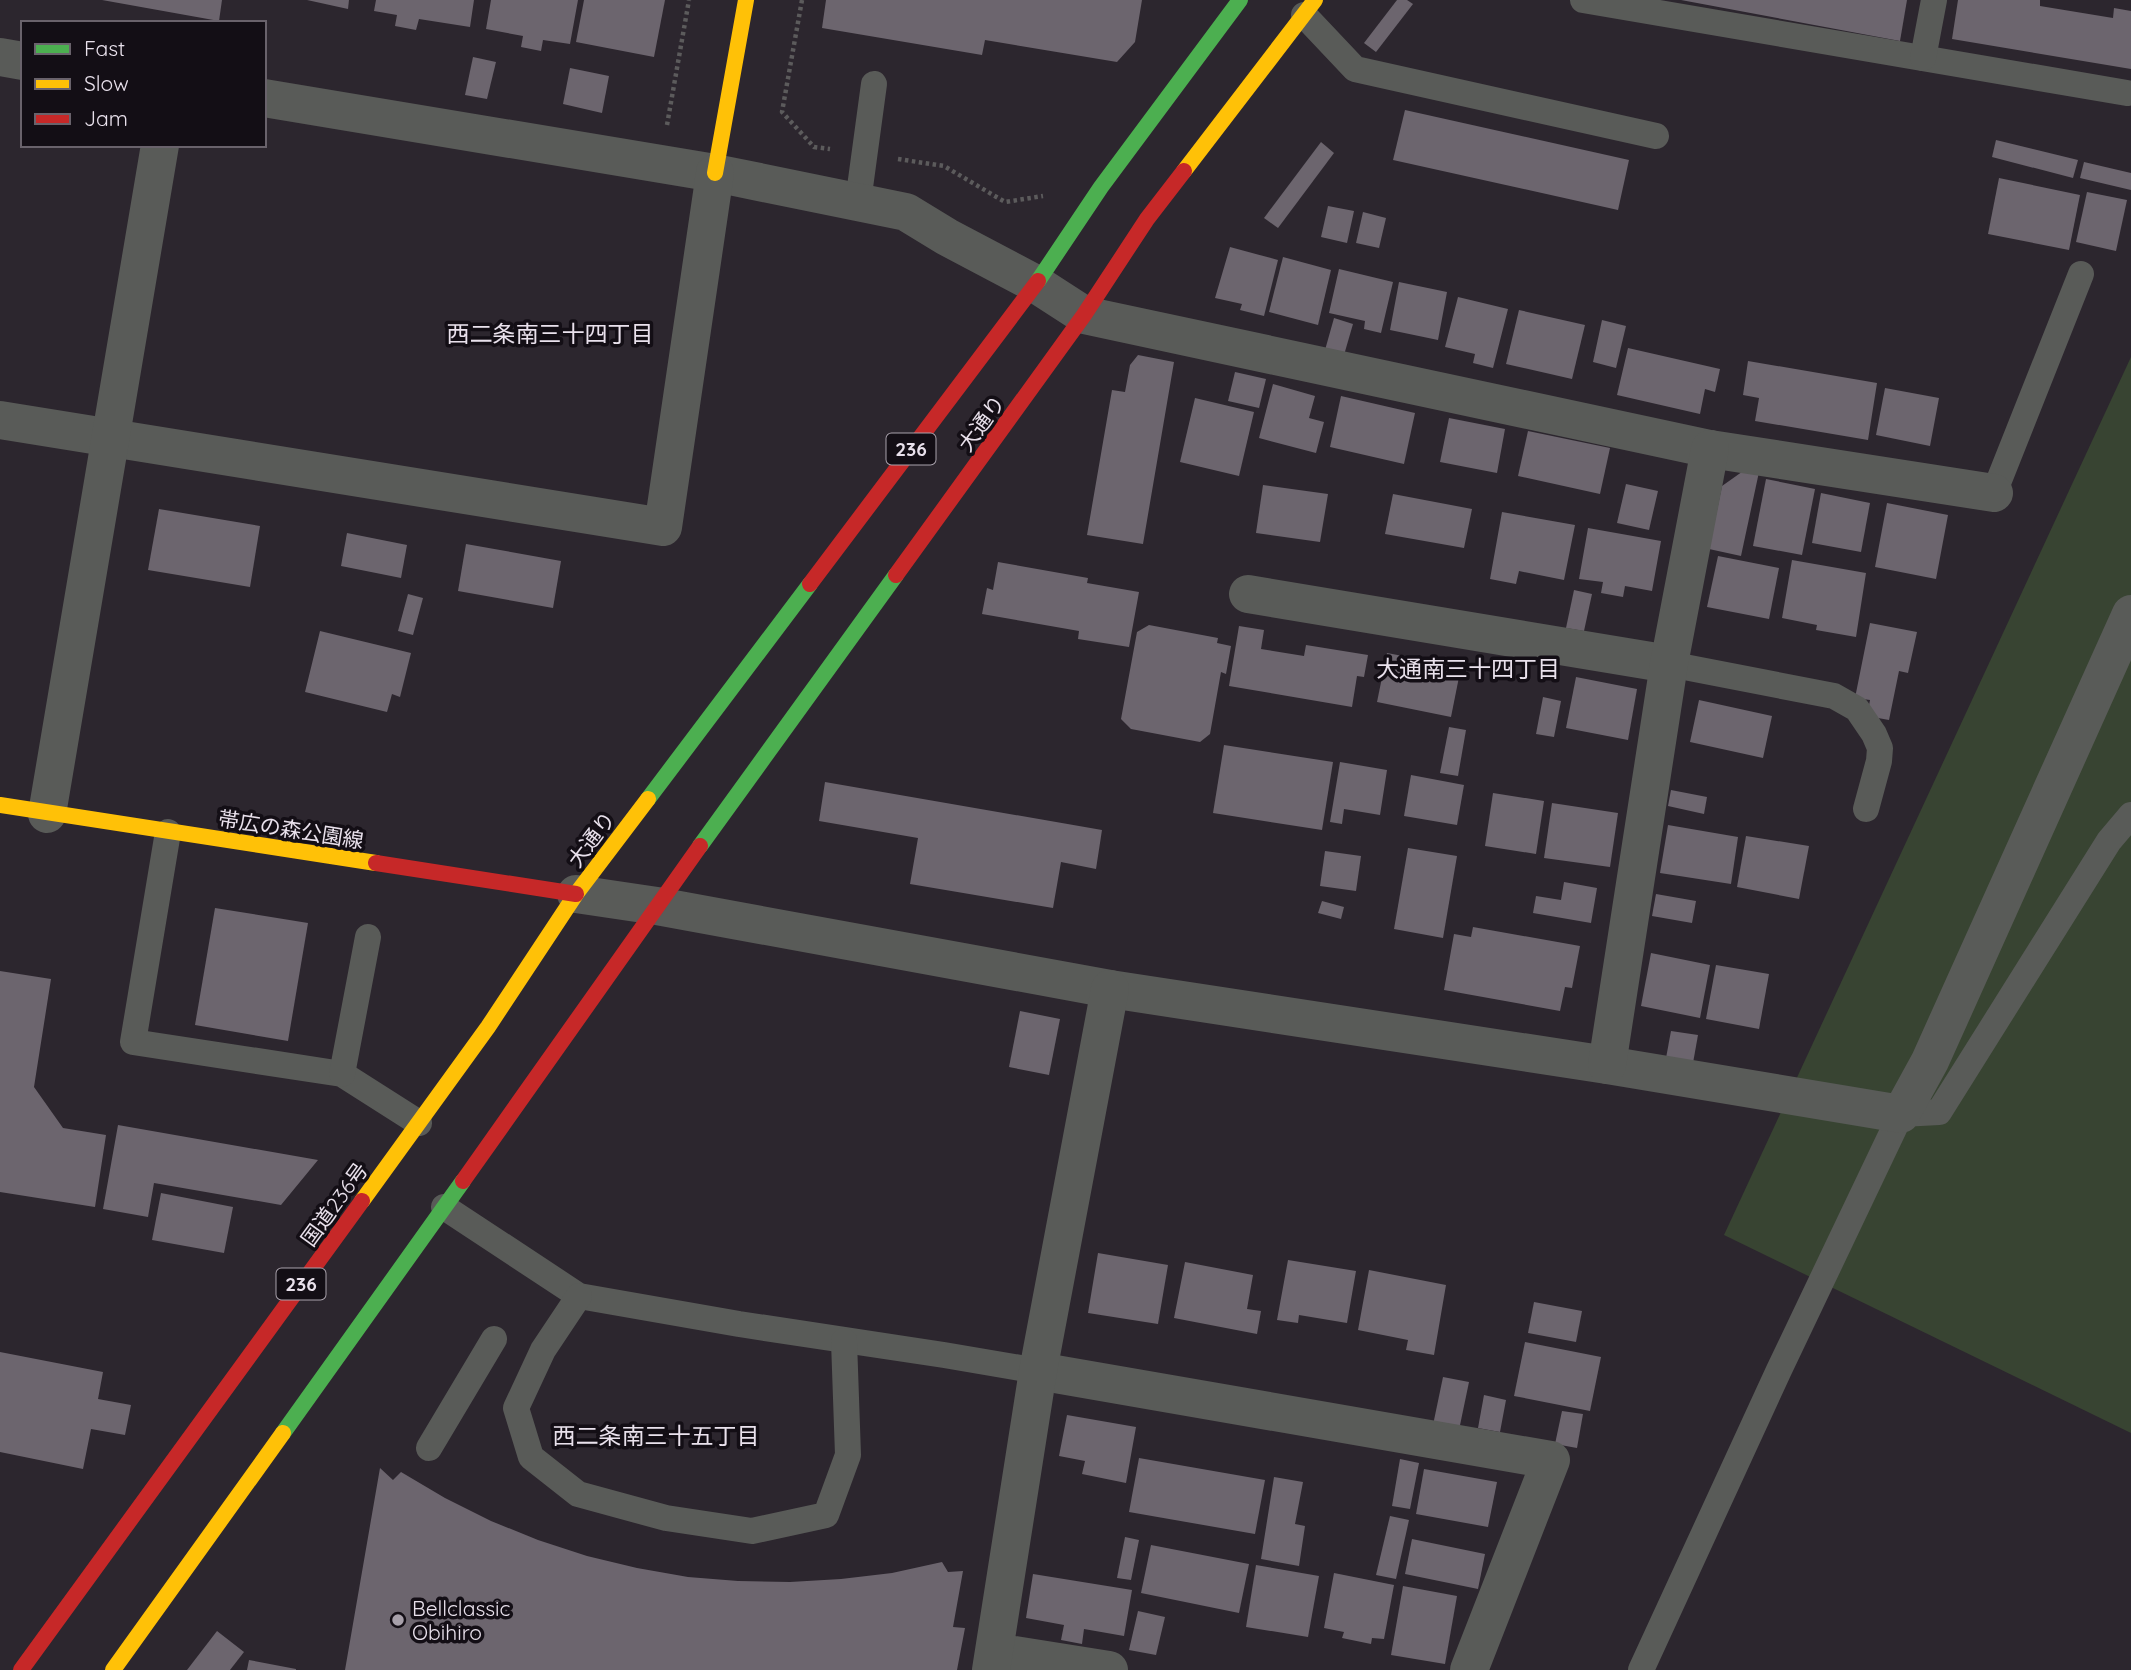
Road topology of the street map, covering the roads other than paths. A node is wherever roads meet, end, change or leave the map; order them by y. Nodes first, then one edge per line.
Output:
1 (746, 0) edge
2 (1240, 0) edge
3 (1583, 0) edge
4 (1934, 0) edge
5 (1301, 5) edge
6 (0, 57) edge
7 (1923, 58) junction
8 (21, 61) edge
9 (874, 84) dead end
10 (2127, 93) dead end
11 (266, 98) edge
12 (1656, 136) dead end
13 (160, 147) edge
14 (715, 173) junction
15 (858, 202) junction
16 (2081, 274) dead end
17 (1036, 284) junction
18 (1084, 315) junction
19 (0, 420) edge
20 (110, 437) junction
21 (1710, 449) junction
22 (1994, 493) joint
23 (1248, 594) dead end
24 (2131, 614) edge
25 (1670, 664) junction
26 (0, 805) edge
27 (1866, 809) dead end
28 (47, 814) junction
29 (2131, 815) edge
30 (168, 832) junction
31 (576, 894) junction
32 (657, 906) junction
33 (368, 937) dead end
34 (1110, 989) junction
35 (1607, 1065) junction
36 (342, 1074) junction
37 (1901, 1114) junction
38 (419, 1123) junction
39 (444, 1207) junction
40 (579, 1296) junction
41 (494, 1339) dead end
42 (844, 1341) junction
43 (1038, 1371) junction
44 (429, 1448) dead end
45 (993, 1661) edge
46 (21, 1670) edge
47 (113, 1670) edge
48 (1109, 1670) edge
49 (1469, 1670) edge
50 (1641, 1670) edge

1 - 14 main road
2 - 17 main road, 大通り / 236
3 - 7 lane
4 - 7 lane
5 - 12 lane
5 - 18 main road, 大通り
6 - 8 street
7 - 10 lane
9 - 15 lane
11 - 14 street
13 - 20 street
14 - 15 street
14 - 20 street
15 - 17 street
16 - 22 lane
17 - 18 street
17 - 31 main road, 大通り / 236
18 - 21 street
18 - 32 main road, 大通り
19 - 20 street
20 - 28 street
21 - 22 street
21 - 25 street
23 - 25 street
24 - 37 street
25 - 27 lane
25 - 35 street
26 - 28 main road, 帯広の森公園線
28 - 30 main road, 帯広の森公園線
29 - 37 lane
30 - 31 main road, 帯広の森公園線
30 - 36 lane
31 - 32 street
31 - 38 main road, 国道236号 / 236
32 - 34 street
32 - 39 main road
33 - 36 lane
34 - 35 street
34 - 43 street
35 - 37 street
36 - 38 lane
37 - 50 lane
38 - 46 main road, 国道236号 / 236
39 - 40 lane
39 - 47 main road
40 - 42 lane
40 - 42 lane
41 - 44 lane
42 - 43 lane
43 - 45 street
43 - 49 street
45 - 48 street

